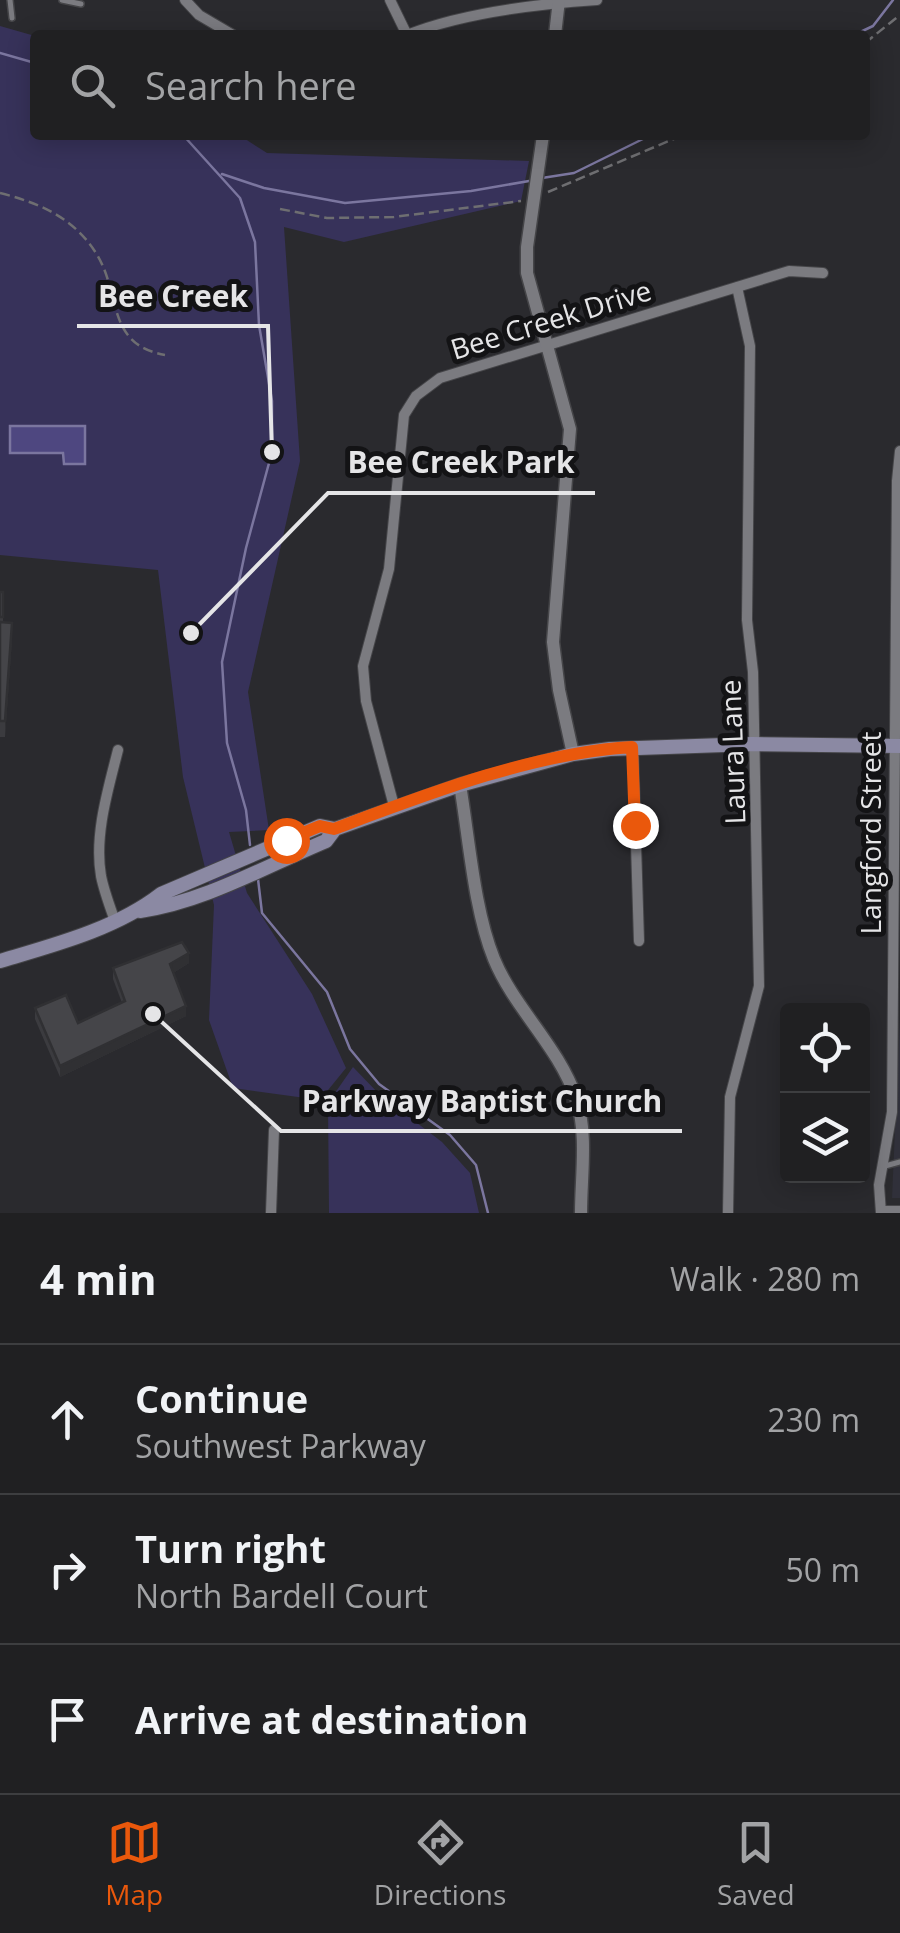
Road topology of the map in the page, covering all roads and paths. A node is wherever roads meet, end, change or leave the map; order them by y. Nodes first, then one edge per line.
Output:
1 (10, 0) edge
2 (62, 0) edge
3 (186, 0) edge
4 (390, 0) edge
5 (597, 0) edge
6 (559, 1) edge
7 (82, 4) dead end
8 (900, 15) edge
9 (12, 18) dead end
10 (224, 30) edge
11 (405, 30) edge
12 (419, 30) edge
13 (556, 30) edge
14 (870, 39) edge
15 (542, 140) edge
16 (671, 140) edge
17 (0, 192) edge
18 (527, 200) junction
19 (280, 209) dead end
20 (823, 273) dead end
21 (737, 287) junction
22 (545, 345) junction
23 (165, 355) dead end
24 (900, 451) edge
25 (752, 744) junction
26 (897, 746) edge
27 (632, 747) junction
28 (118, 750) dead end
29 (573, 754) junction
30 (460, 785) junction
31 (394, 806) junction
32 (115, 922) junction
33 (639, 941) dead end
34 (0, 961) edge
35 (896, 1005) edge
36 (896, 1071) edge
37 (274, 1130) dead end
38 (900, 1162) edge
39 (882, 1167) junction
40 (881, 1212) edge
41 (900, 1212) edge
42 (272, 1213) edge
43 (580, 1213) edge
44 (728, 1213) edge

1 - 9 lane
2 - 7 lane
3 - 10 street
4 - 11 street
5 - 6 street
6 - 12 street
6 - 13 street
8 - 14 path
15 - 18 street
16 - 18 path
17 - 23 path
18 - 19 path
18 - 22 street
20 - 21 street, Bee Creek Drive
21 - 22 street, Bee Creek Drive
21 - 25 street, Laura Lane
22 - 29 street
22 - 31 street, Bee Creek Drive
24 - 26 street, Langford Street
25 - 26 main road
25 - 27 main road
25 - 44 street, Laura Lane
26 - 35 street, Langford Street
27 - 29 main road
27 - 33 street
28 - 32 street
29 - 30 main road
30 - 31 main road
30 - 43 street
31 - 32 main road
32 - 34 main road
35 - 36 street, Langford Street
36 - 39 street, Langford Street
37 - 42 street
38 - 39 lane
39 - 40 street, Langford Street
40 - 41 street

